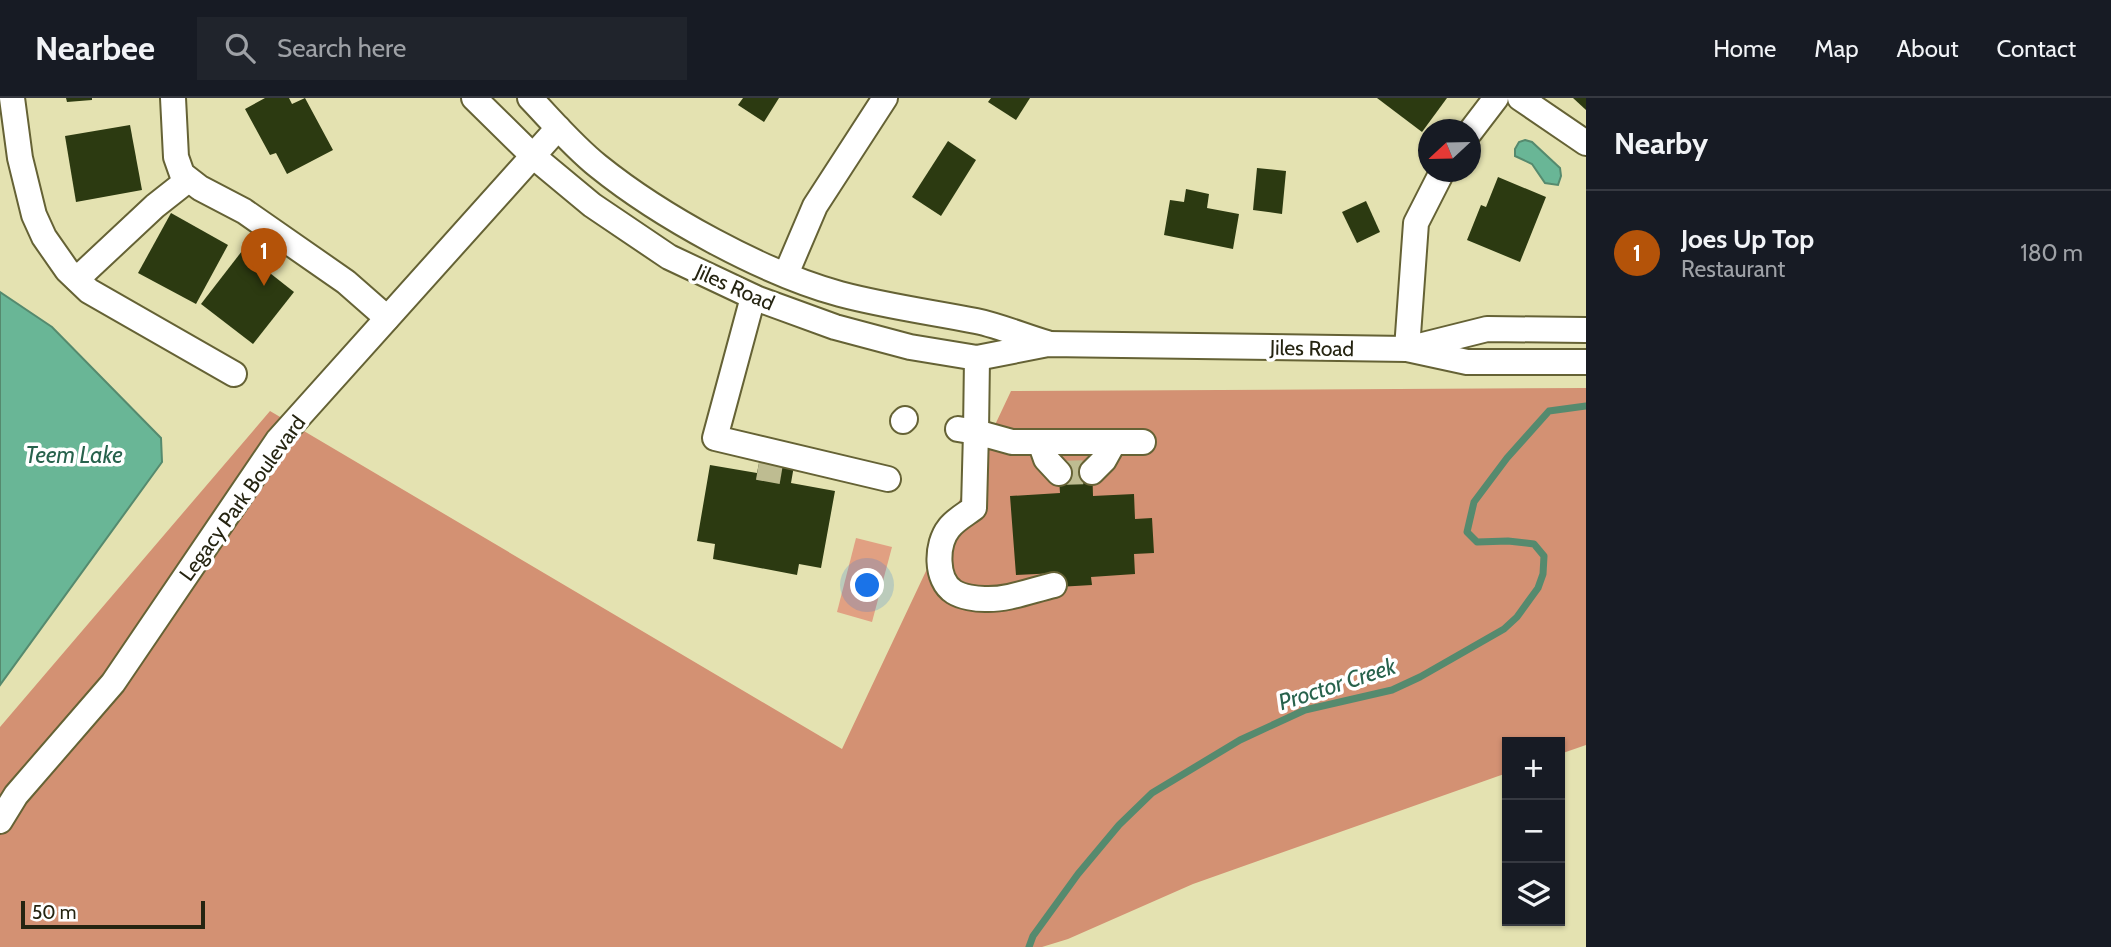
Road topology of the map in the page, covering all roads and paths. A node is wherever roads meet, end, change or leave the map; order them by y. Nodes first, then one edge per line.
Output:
1 (12, 98) edge
2 (173, 98) edge
3 (474, 98) edge
4 (530, 98) edge
5 (885, 98) edge
6 (1496, 98) edge
7 (1520, 98) edge
8 (1481, 119) edge
9 (558, 128) junction
10 (1586, 143) edge
11 (533, 156) junction
12 (188, 180) junction
13 (1437, 182) edge
14 (786, 274) junction
15 (77, 279) junction
16 (753, 297) junction
17 (387, 318) junction
18 (1586, 330) edge
19 (1048, 344) junction
20 (1408, 349) junction
21 (977, 358) junction
22 (1586, 362) edge
23 (234, 374) dead end
24 (967, 430) junction
25 (1040, 442) junction
26 (1114, 442) junction
27 (1143, 442) dead end
28 (739, 444) junction
29 (820, 463) junction
30 (758, 468) tunnel mouth
31 (1092, 472) dead end
32 (1059, 473) dead end
33 (793, 474) tunnel mouth
34 (888, 479) dead end
35 (1054, 585) dead end
36 (0, 821) edge

1 - 15 street
2 - 12 street
3 - 11 street, Jiles Road
4 - 9 street, Jiles Road
5 - 14 street
6 - 8 street
7 - 10 street
9 - 11 street, Legacy Park Boulevard
9 - 14 street, Jiles Road
11 - 16 street, Jiles Road
11 - 17 street, Legacy Park Boulevard
12 - 15 street
12 - 17 street
13 - 20 street
14 - 19 street, Jiles Road
15 - 23 street
16 - 21 street, Jiles Road
16 - 28 street
17 - 36 street, Legacy Park Boulevard
18 - 20 street, Jiles Road
19 - 20 street, Jiles Road
19 - 21 street, Jiles Road
20 - 22 street, Jiles Road
21 - 24 street
24 - 25 street
24 - 35 street
25 - 26 street
25 - 32 street
26 - 27 street
26 - 31 street
28 - 29 street
28 - 30 street
29 - 33 street
29 - 34 street

